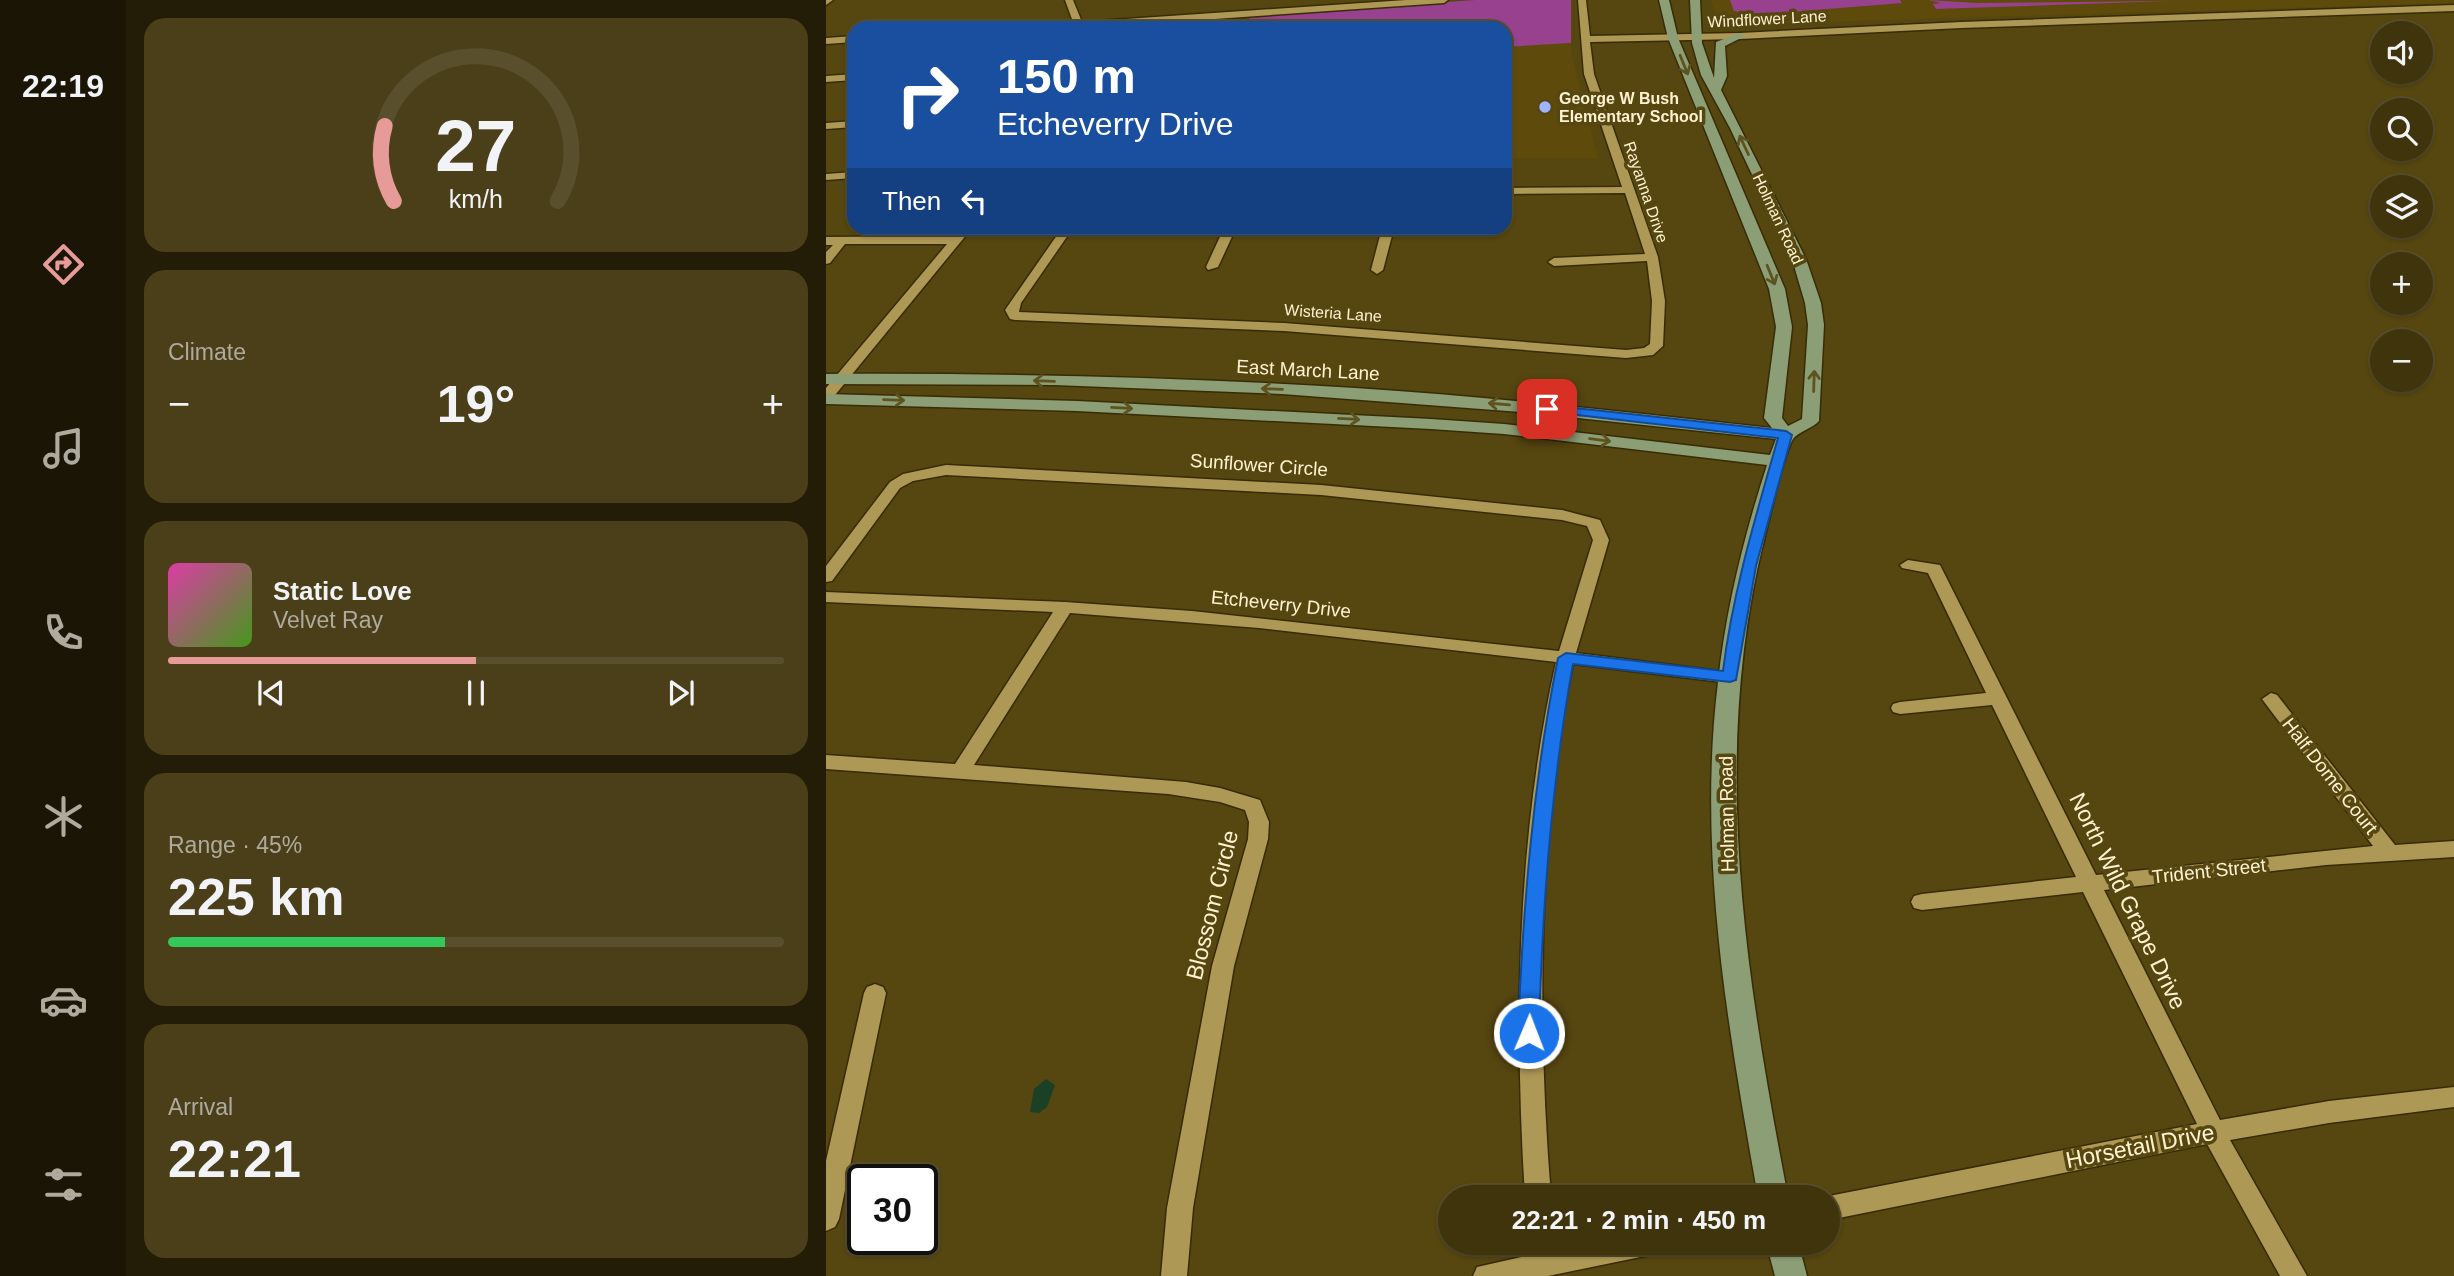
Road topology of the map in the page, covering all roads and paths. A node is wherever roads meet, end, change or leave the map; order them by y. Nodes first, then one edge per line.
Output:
1 (1069, 0) edge
2 (1444, 0) edge
3 (1582, 0) edge
4 (1664, 0) edge
5 (1695, 0) edge
6 (1333, 4) edge
7 (2454, 8) edge
8 (1078, 21) edge
9 (1138, 21) edge
10 (1740, 36) junction
11 (1697, 37) junction
12 (1674, 38) junction
13 (1585, 39) junction
14 (847, 40) edge
15 (826, 41) edge
16 (847, 78) edge
17 (826, 79) edge
18 (1715, 91) junction
19 (847, 124) edge
20 (826, 126) edge
21 (847, 176) edge
22 (826, 177) edge
23 (1628, 190) junction
24 (1512, 191) edge
25 (959, 235) edge
26 (1063, 235) edge
27 (1227, 235) edge
28 (1386, 235) edge
29 (955, 240) junction
30 (826, 241) edge
31 (842, 241) junction
32 (1652, 257) junction
33 (826, 260) edge
34 (1554, 262) dead end
35 (1212, 267) dead end
36 (1377, 270) dead end
37 (1648, 352) joint
38 (833, 379) edge
39 (826, 398) edge
40 (1786, 435) junction
41 (1777, 461) junction
42 (1908, 565) dead end
43 (826, 577) edge
44 (826, 597) edge
45 (1065, 607) junction
46 (1566, 658) junction
47 (1730, 677) junction
48 (1998, 698) junction
49 (2271, 699) dead end
50 (1900, 708) dead end
51 (826, 762) edge
52 (961, 770) junction
53 (2454, 849) edge
54 (2389, 852) junction
55 (2091, 884) junction
56 (1922, 902) dead end
57 (875, 993) dead end
58 (2454, 1097) edge
59 (2213, 1132) junction
60 (1537, 1185) edge
61 (1771, 1185) edge
62 (1840, 1206) edge
63 (826, 1219) edge
64 (1540, 1255) edge
65 (1786, 1255) edge
66 (1174, 1276) edge
67 (1486, 1276) edge
68 (1791, 1276) edge
69 (2294, 1276) edge

1 - 8 street
2 - 6 street
3 - 13 street, Rayanna Drive
4 - 12 main road, Holman Road
5 - 11 main road, Holman Road
6 - 9 street
7 - 10 street, Windflower Lane
10 - 11 street, Windflower Lane
10 - 18 main road
11 - 12 street, Windflower Lane
11 - 18 main road, Holman Road
12 - 13 street, Windflower Lane
12 -> 40 main road, Holman Road
13 - 23 street, Rayanna Drive
14 - 15 street
16 - 17 street
40 -> 18 main road, Holman Road
19 - 20 street
21 - 22 street
23 - 24 street
23 - 32 street, Rayanna Drive
25 - 29 street
26 - 37 street, Wisteria Lane
27 - 35 street
28 - 36 street
29 - 31 street
29 - 38 street
30 - 31 street
31 - 33 street
32 - 34 street
32 - 37 street, Rayanna Drive
38 - 39 street
40 -> 38 main road, East March Lane
39 -> 41 main road
40 - 41 main road, Holman Road
41 - 47 main road, Holman Road
42 - 48 street, North Wild Grape Drive
43 - 46 street, Sunflower Circle
44 - 45 street, Etcheverry Drive
45 - 46 street, Etcheverry Drive
45 - 52 street
46 - 47 street, Etcheverry Drive
46 - 60 street
47 - 61 main road, Holman Road
48 - 50 street
48 - 55 street, North Wild Grape Drive
49 - 54 street, Half Dome Court
51 - 52 street, Blossom Circle
52 - 66 street, Blossom Circle
53 - 54 street, Trident Street
54 - 55 street, Trident Street
55 - 56 street, Trident Street
55 - 59 street, North Wild Grape Drive
57 - 63 street
58 - 59 street, Horsetail Drive
59 - 62 street, Horsetail Drive
59 - 69 street, North Wild Grape Drive
64 - 67 street
65 - 68 main road

